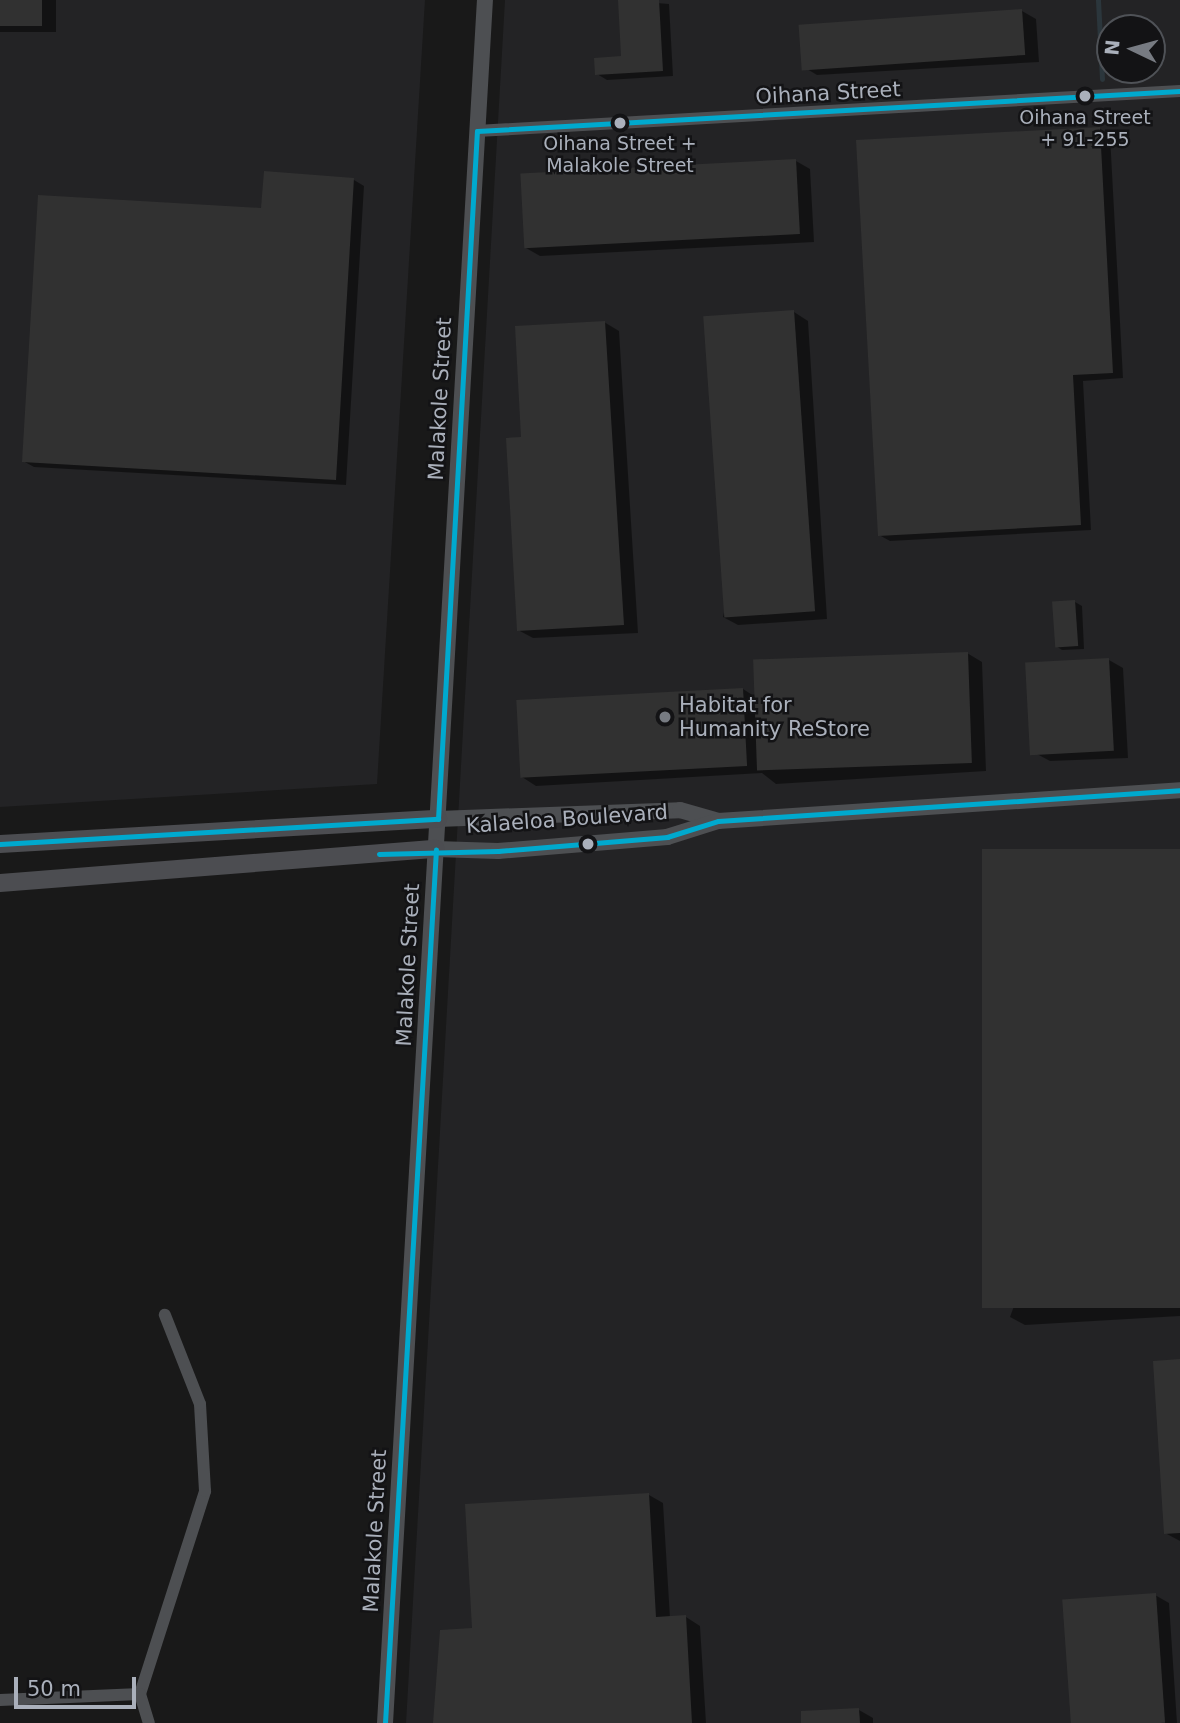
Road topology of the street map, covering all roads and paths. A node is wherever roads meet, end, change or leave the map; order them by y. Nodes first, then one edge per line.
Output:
1 (485, 0) edge
2 (1180, 91) edge
3 (477, 131) junction
4 (1180, 790) edge
5 (438, 819) junction
6 (718, 821) junction
7 (0, 844) edge
8 (436, 849) junction
9 (0, 883) edge
10 (165, 1315) dead end
11 (140, 1695) junction
12 (0, 1700) edge
13 (149, 1723) edge
14 (385, 1723) edge

1 - 3 street, Malakole Street
2 - 3 street, Oihana Street
3 - 5 street, Malakole Street
4 - 6 street, Kalaeloa Boulevard
5 - 6 street, Kalaeloa Boulevard
5 - 7 main road, Kalaeloa Boulevard
5 - 8 street, Malakole Street
6 - 8 street, Kalaeloa Boulevard
8 - 9 main road, Kalaeloa Boulevard
8 - 14 street, Malakole Street
10 - 11 street
11 - 12 street
11 - 13 street

